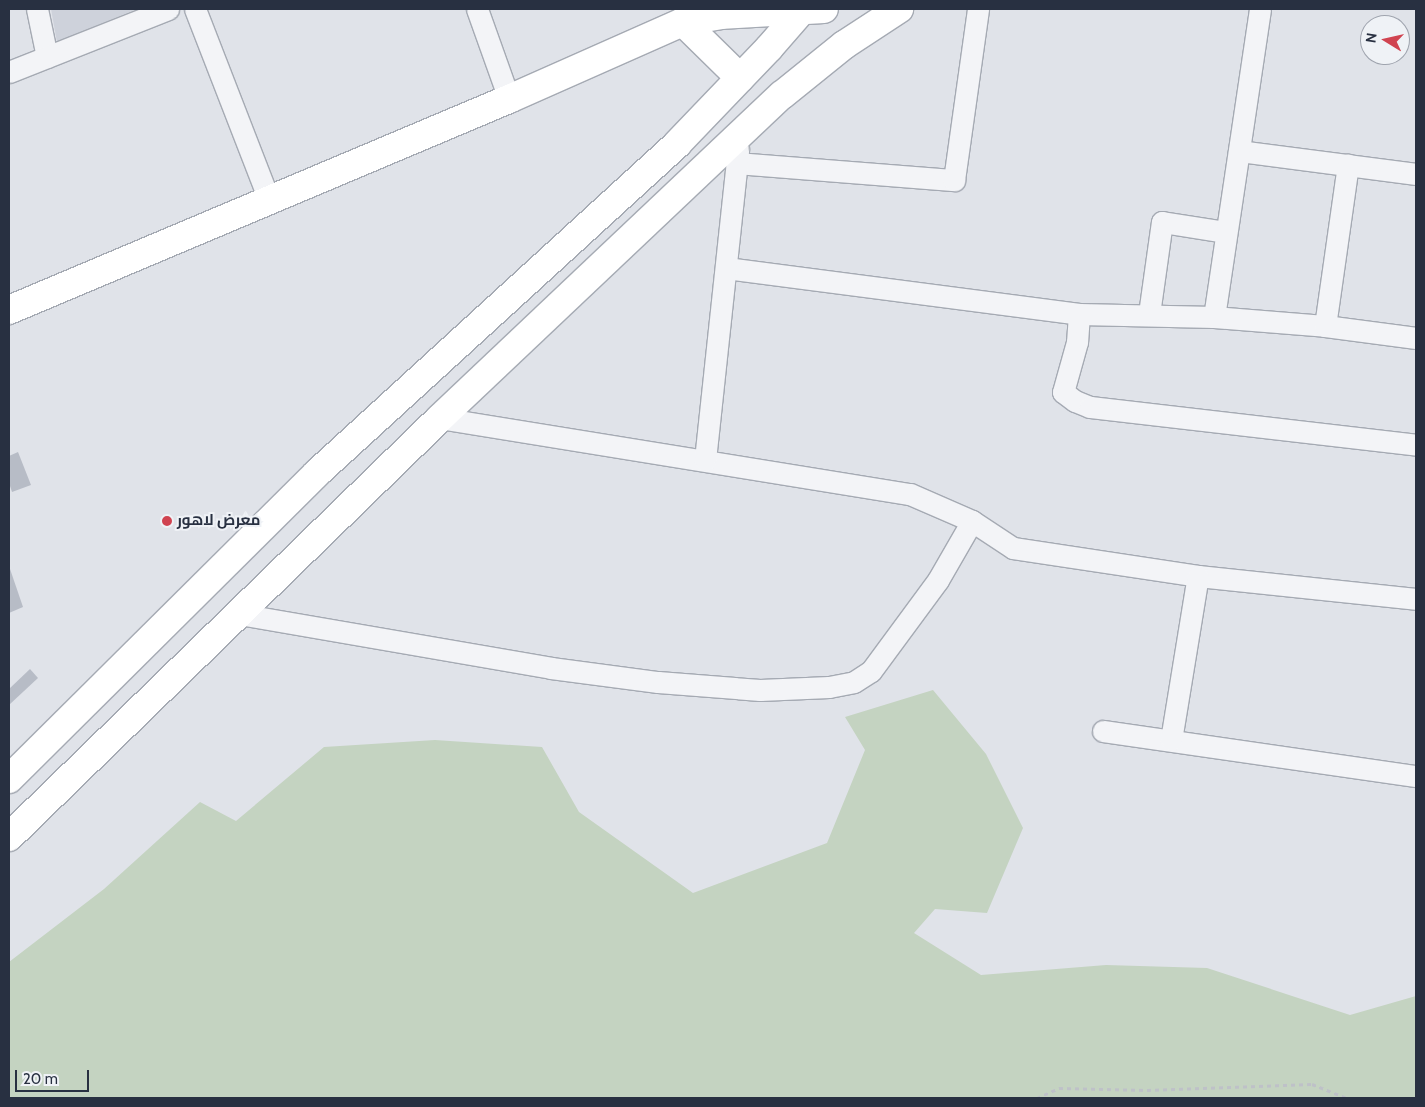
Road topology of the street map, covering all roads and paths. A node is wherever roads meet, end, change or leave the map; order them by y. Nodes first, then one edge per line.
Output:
1 (38, 9) edge
2 (168, 9) edge
3 (195, 9) edge
4 (477, 9) edge
5 (809, 9) edge
6 (899, 9) edge
7 (978, 9) edge
8 (1260, 9) edge
9 (689, 13) edge
10 (47, 57) junction
11 (9, 72) edge
12 (740, 78) junction
13 (509, 98) junction
14 (740, 135) junction
15 (1239, 151) junction
16 (737, 163) junction
17 (1348, 165) junction
18 (1416, 174) edge
19 (270, 202) junction
20 (1226, 232) junction
21 (726, 268) junction
22 (9, 310) edge
23 (1079, 314) junction
24 (1122, 314) junction
25 (1149, 314) junction
26 (1214, 316) junction
27 (1325, 326) junction
28 (1416, 338) edge
29 (1077, 342) junction
30 (440, 418) junction
31 (1416, 445) edge
32 (705, 460) junction
33 (972, 521) junction
34 (1198, 576) junction
35 (1416, 600) edge
36 (239, 614) junction
37 (1103, 731) dead end
38 (1171, 740) junction
39 (28, 760) junction
40 (1416, 776) edge
41 (9, 779) edge
42 (54, 792) junction
43 (9, 837) edge
44 (1037, 1098) edge
45 (1346, 1098) edge

1 - 10 street
2 - 10 street
3 - 19 street
4 - 13 street
5 - 9 main road
5 - 12 main road
6 - 14 main road
7 - 16 street
8 - 15 street
9 - 12 main road
9 - 13 main road
10 - 11 street
12 - 39 main road
13 - 19 main road
14 - 16 street
14 - 30 main road
15 - 17 street
15 - 20 street
16 - 21 street
17 - 18 street
17 - 27 street
19 - 22 main road
20 - 25 street
20 - 26 street
21 - 23 street
21 - 32 street
23 - 24 street
23 - 29 street
24 - 25 street
24 - 29 street
25 - 26 street
26 - 27 street
27 - 28 street
29 - 31 street
30 - 32 street
30 - 36 main road
32 - 33 street
33 - 34 street
33 - 36 street
34 - 35 street
34 - 38 street
36 - 42 main road
37 - 38 street
38 - 40 street
39 - 41 main road
39 - 42 main road
42 - 43 main road
44 - 45 path

